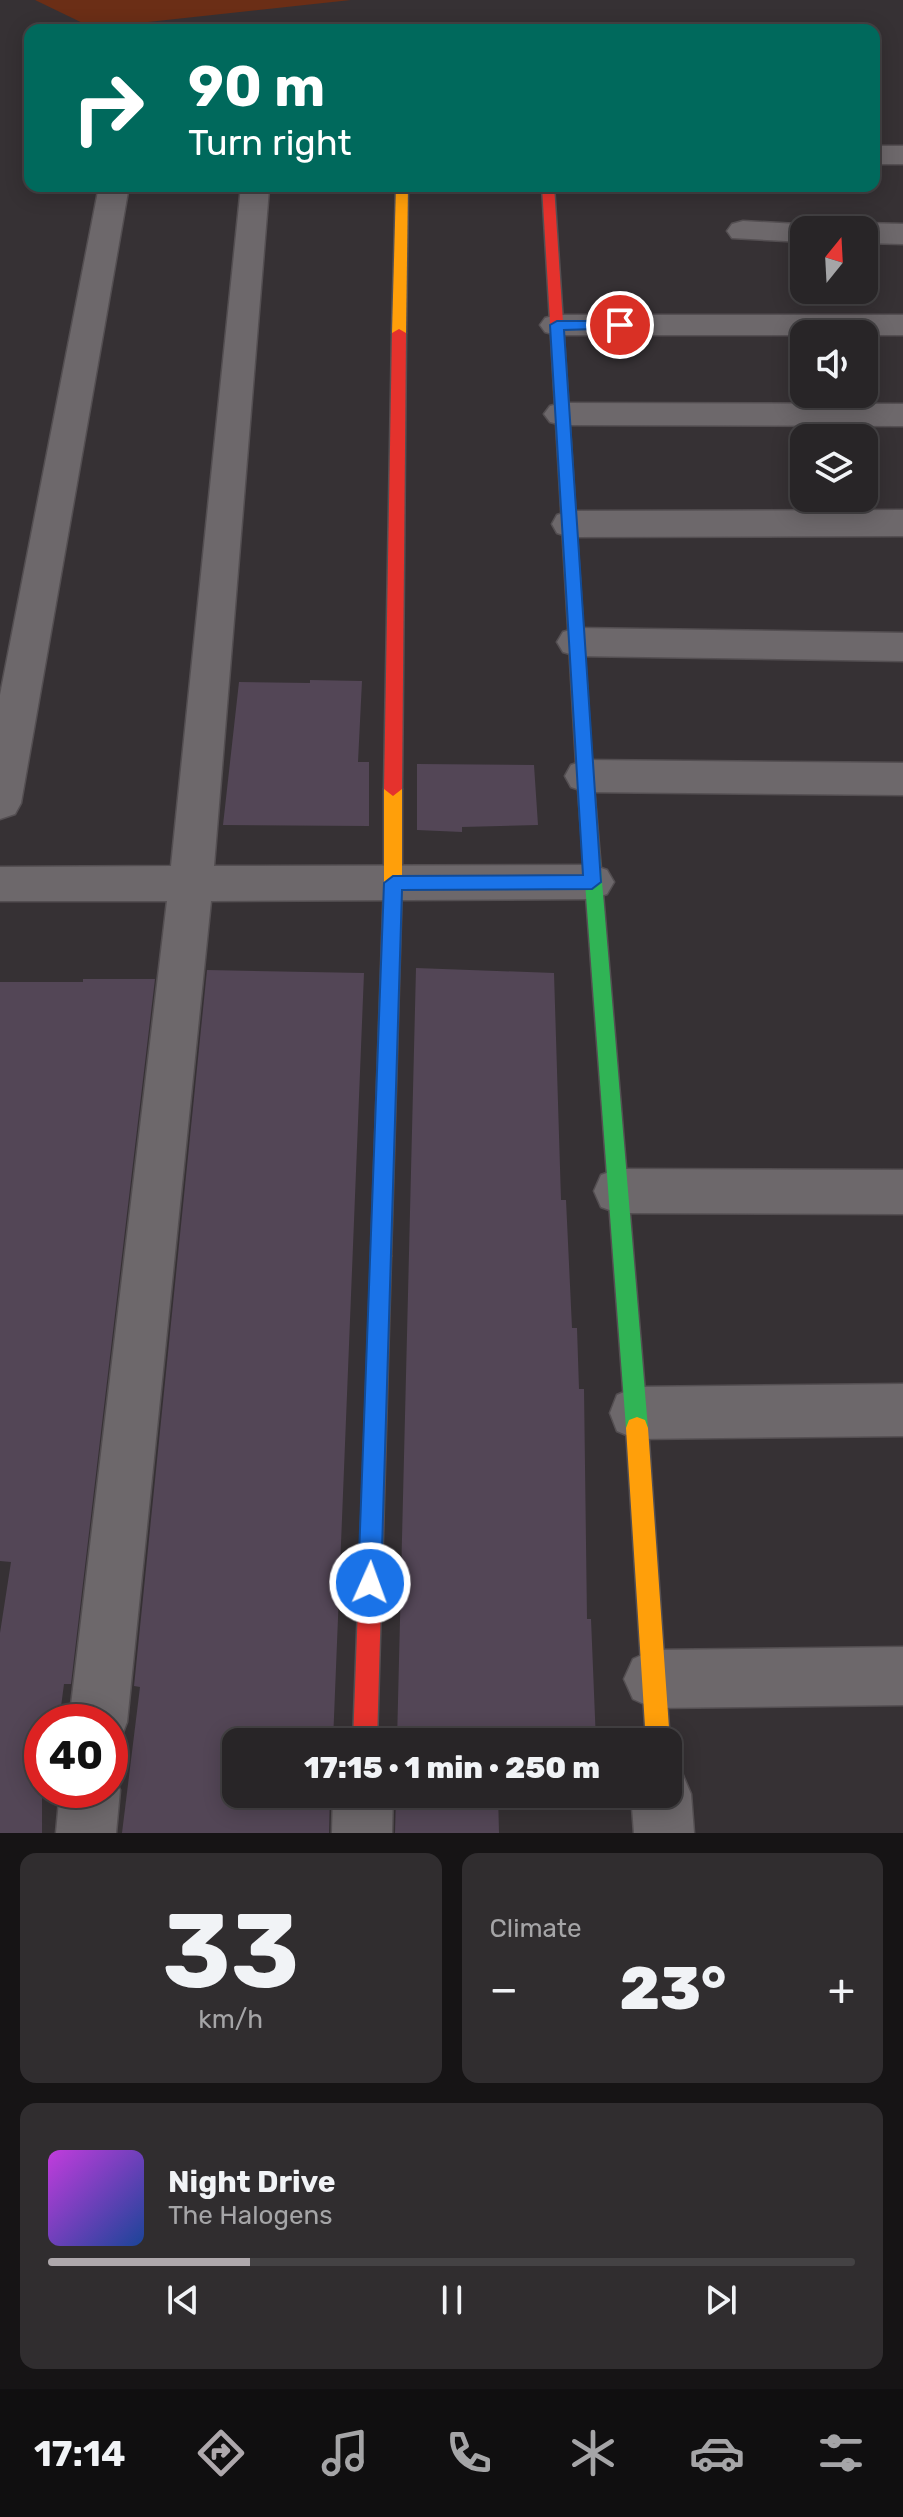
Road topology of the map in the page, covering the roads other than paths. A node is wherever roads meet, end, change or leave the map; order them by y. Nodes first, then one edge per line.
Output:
1 (880, 155) edge
2 (903, 155) edge
3 (113, 192) edge
4 (254, 192) edge
5 (402, 192) edge
6 (548, 192) edge
7 (743, 231) dead end
8 (790, 232) edge
9 (878, 233) edge
10 (903, 234) edge
11 (557, 325) junction
12 (903, 325) edge
13 (562, 414) junction
14 (903, 415) edge
15 (903, 523) edge
16 (570, 524) junction
17 (577, 642) junction
18 (903, 647) edge
19 (586, 776) junction
20 (903, 779) edge
21 (0, 803) edge
22 (592, 882) junction
23 (191, 883) junction
24 (393, 883) junction
25 (0, 884) edge
26 (618, 1191) junction
27 (903, 1192) edge
28 (903, 1410) edge
29 (636, 1413) junction
30 (903, 1676) edge
31 (653, 1679) junction
32 (100, 1704) edge
33 (365, 1728) edge
34 (657, 1728) edge
35 (88, 1808) edge
36 (363, 1808) edge
37 (662, 1808) edge
38 (86, 1833) edge
39 (362, 1833) edge
40 (664, 1833) edge

1 - 2 street
3 - 21 street
4 - 23 street
5 - 24 street
6 - 11 street
7 - 8 street
9 - 10 street
11 - 12 street
11 - 13 street
13 - 14 street
13 - 16 street
15 - 16 street
16 - 17 street
17 - 18 street
17 - 19 street
19 - 20 street
19 - 22 street
22 - 24 street
22 - 26 street
23 - 24 street
23 - 25 street
23 - 32 street
24 - 33 street
26 - 27 street
26 - 29 street
28 - 29 street
29 - 31 street
30 - 31 street
31 - 34 street
35 - 38 street
36 - 39 street
37 - 40 street

